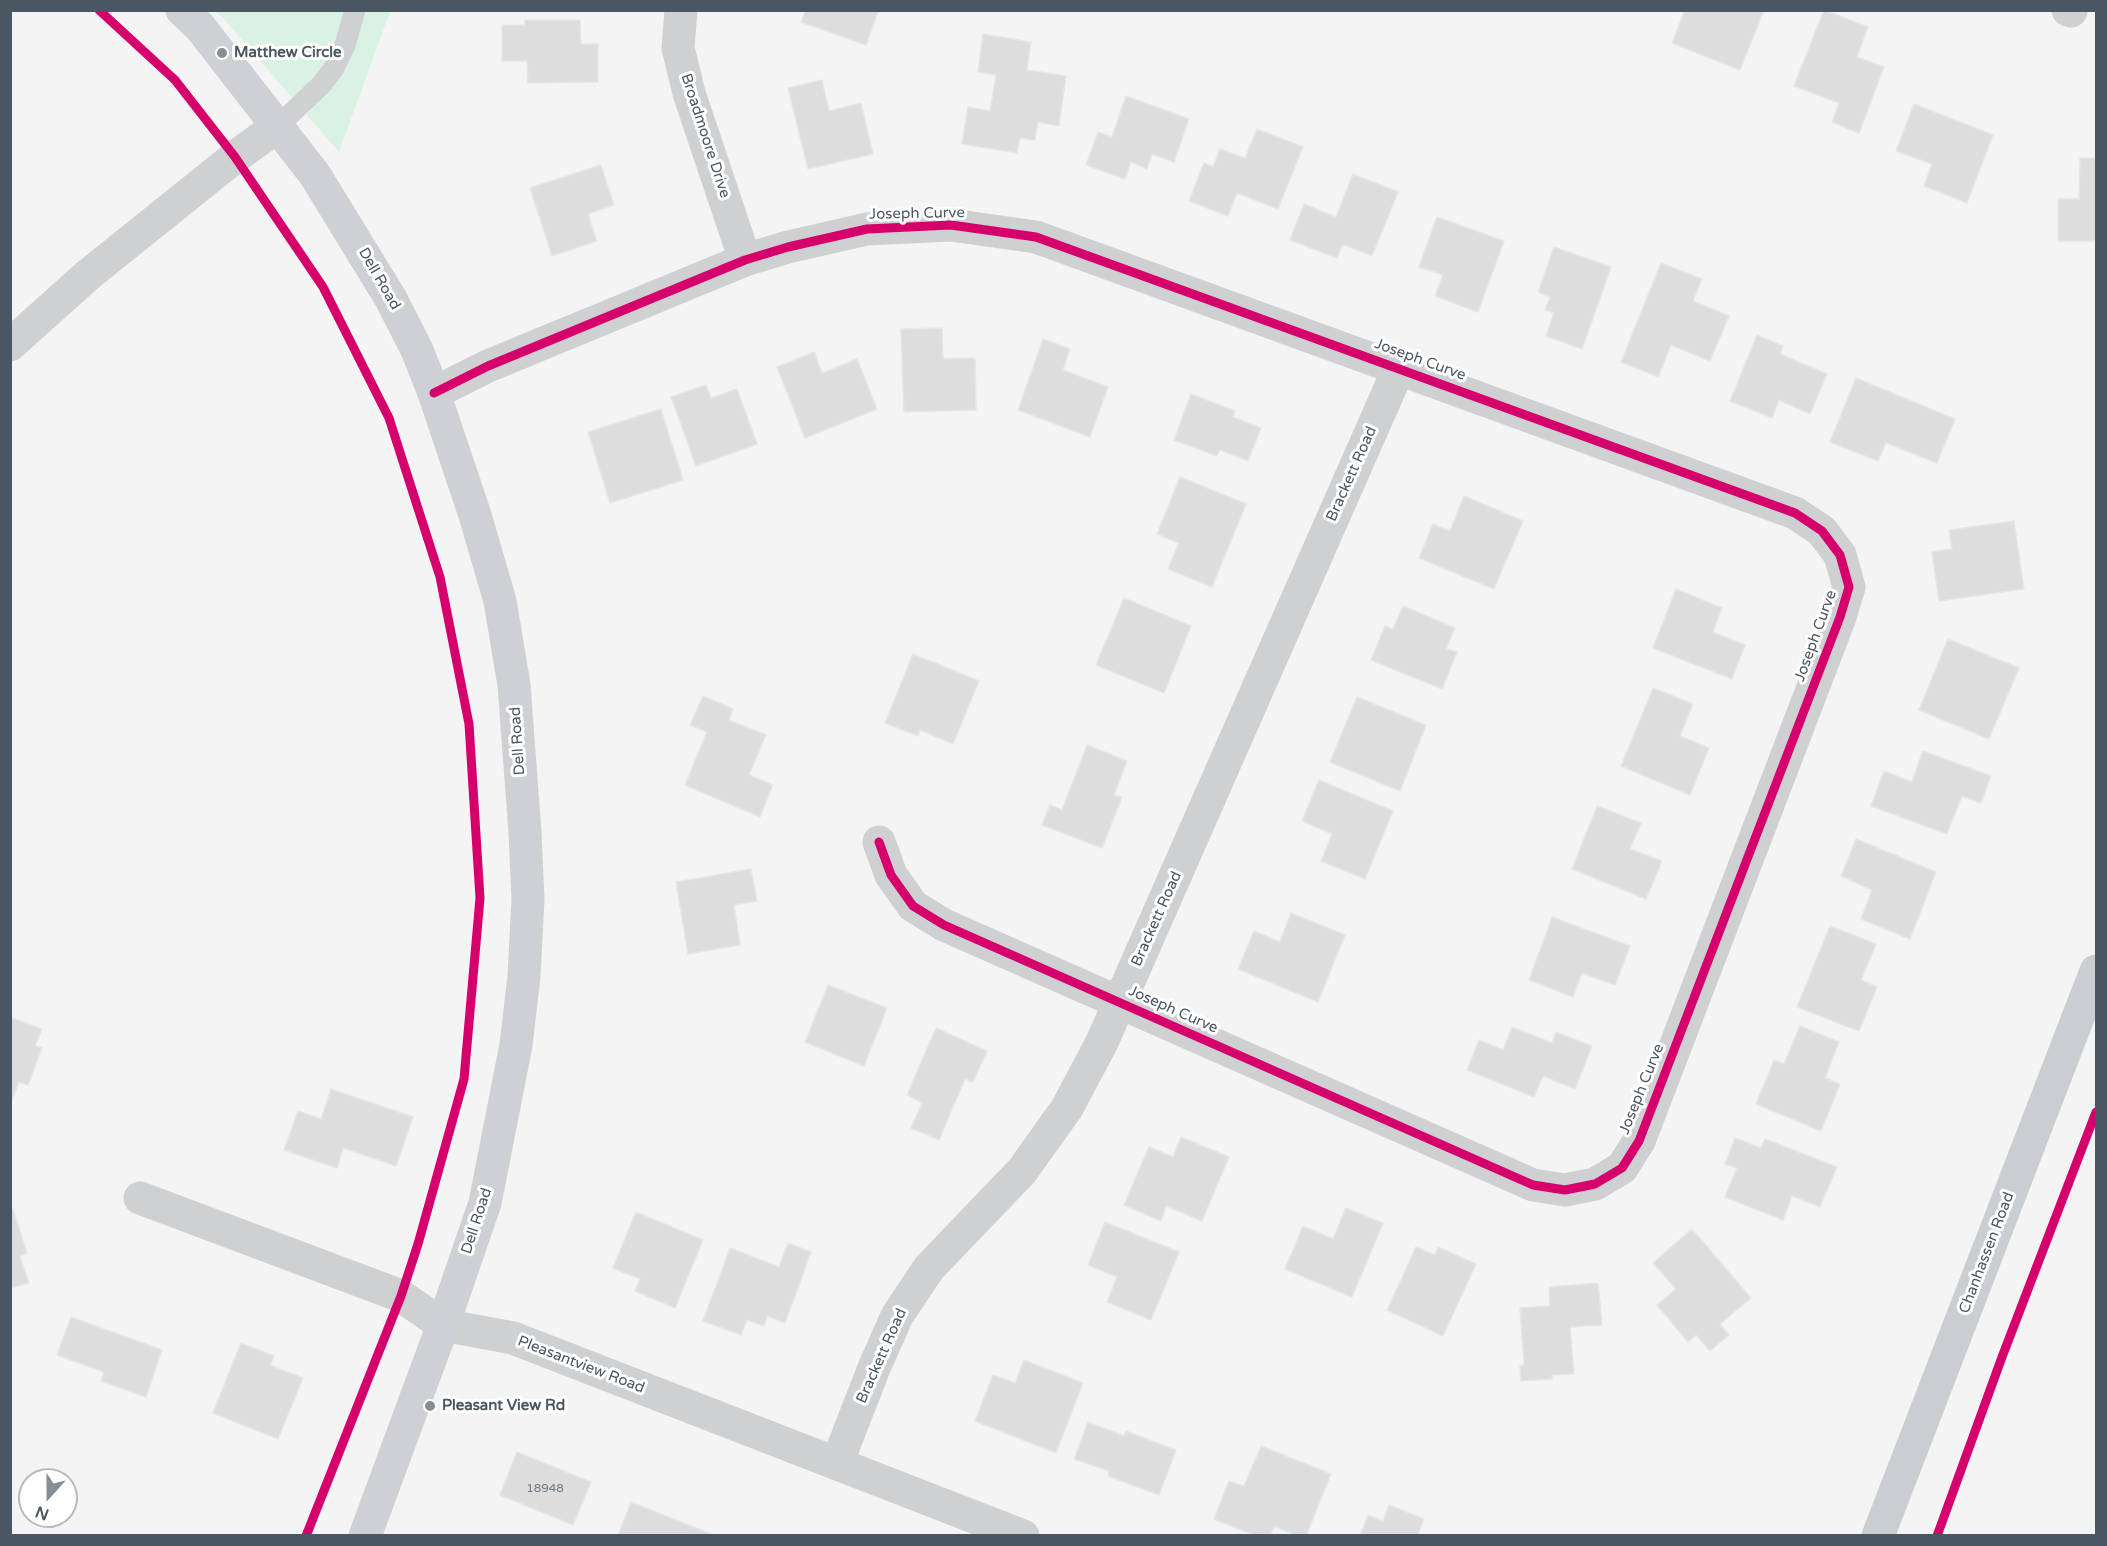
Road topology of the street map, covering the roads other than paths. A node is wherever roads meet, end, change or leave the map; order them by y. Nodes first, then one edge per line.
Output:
1 (182, 10) edge
2 (355, 10) edge
3 (681, 10) edge
4 (278, 126) junction
5 (745, 260) junction
6 (10, 345) edge
7 (1399, 368) junction
8 (434, 393) junction
9 (879, 842) dead end
10 (2097, 971) edge
11 (1120, 1002) junction
12 (140, 1198) dead end
13 (443, 1325) junction
14 (837, 1463) junction
15 (365, 1536) edge
16 (1023, 1536) edge
17 (1878, 1536) edge

1 - 4 street, Dell Road
2 - 4 lane
3 - 5 street, Broadmoore Drive
4 - 6 street
4 - 8 street, Dell Road
5 - 7 street, Joseph Curve
5 - 8 street, Joseph Curve
7 - 11 street, Brackett Road
7 - 11 street, Joseph Curve
8 - 13 street, Dell Road
9 - 11 street, Joseph Curve
10 - 17 main road, Chanhassen Road
11 - 14 street, Brackett Road
12 - 13 street, Pleasantview Road
13 - 14 street, Pleasantview Road
13 - 15 street, Dell Road
14 - 16 street, Pleasantview Road

